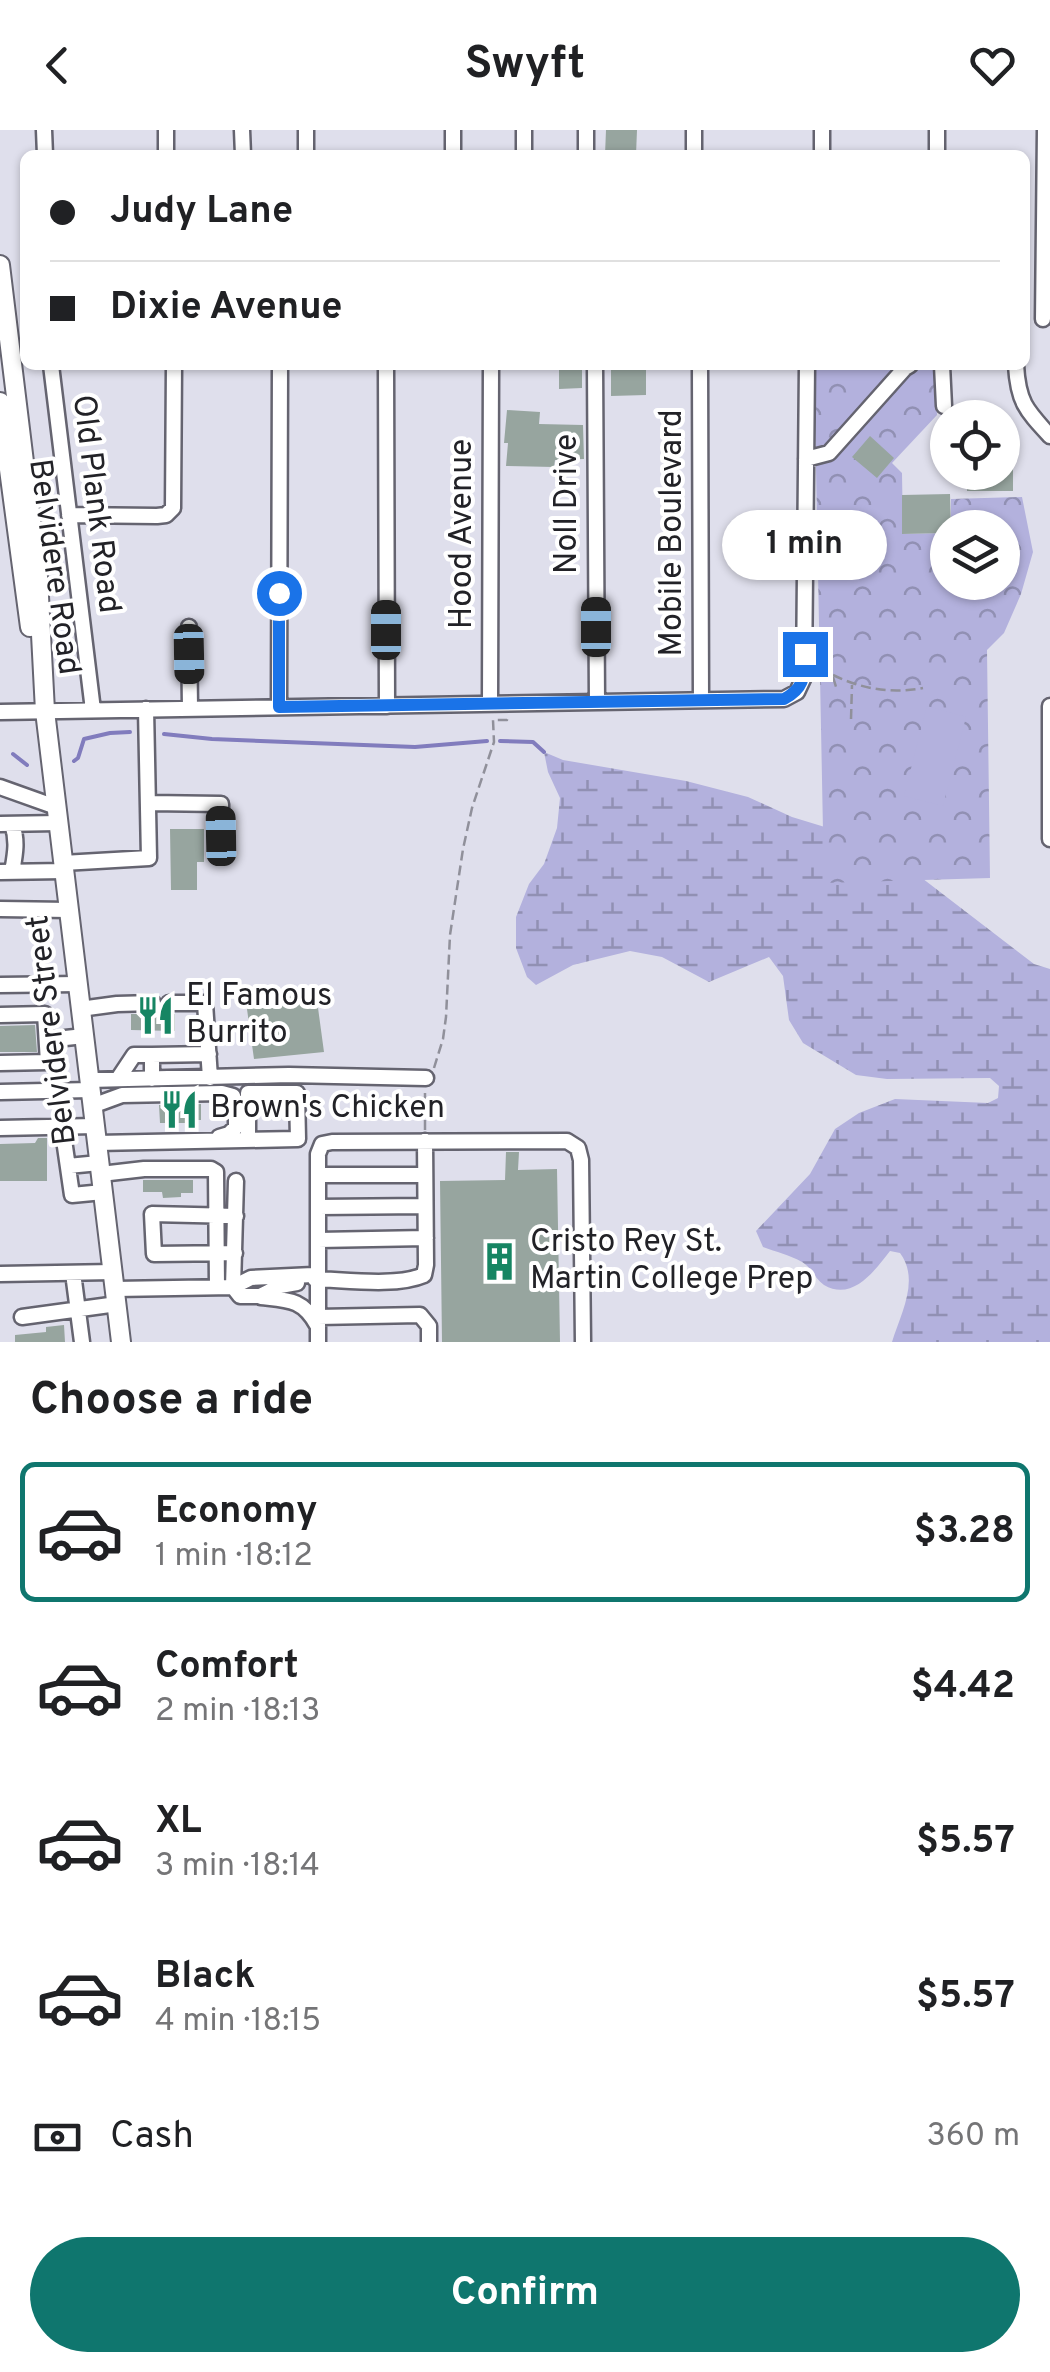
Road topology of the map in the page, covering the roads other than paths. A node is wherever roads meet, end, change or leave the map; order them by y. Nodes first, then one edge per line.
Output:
1 (1045, 130) edge
2 (0, 265) edge
3 (1046, 319) edge
4 (52, 370) edge
5 (174, 370) edge
6 (280, 370) edge
7 (386, 370) edge
8 (491, 370) edge
9 (594, 370) edge
10 (700, 370) edge
11 (807, 370) edge
12 (902, 370) edge
13 (942, 370) edge
14 (1017, 370) edge
15 (944, 400) edge
16 (0, 402) edge
17 (1050, 436) edge
18 (806, 458) junction
19 (69, 515) junction
20 (189, 628) dead end
21 (701, 700) junction
22 (597, 702) junction
23 (490, 704) junction
24 (386, 706) junction
25 (1050, 706) edge
26 (279, 707) junction
27 (190, 708) junction
28 (146, 709) junction
29 (93, 710) junction
30 (45, 711) junction
31 (0, 712) edge
32 (0, 787) edge
33 (150, 803) junction
34 (57, 815) junction
35 (6, 824) edge
36 (221, 836) dead end
37 (1050, 839) edge
38 (64, 867) junction
39 (6, 872) edge
40 (0, 909) edge
41 (69, 910) junction
42 (78, 984) junction
43 (0, 985) edge
44 (169, 1002) dead end
45 (153, 1003) dead end
46 (80, 1009) junction
47 (0, 1014) edge
48 (84, 1036) junction
49 (47, 1040) junction
50 (209, 1054) junction
51 (152, 1056) junction
52 (0, 1062) edge
53 (210, 1078) junction
54 (426, 1078) road end
55 (118, 1079) junction
56 (152, 1079) junction
57 (0, 1092) edge
58 (91, 1092) junction
59 (62, 1126) junction
60 (0, 1128) edge
61 (96, 1134) junction
62 (248, 1140) junction
63 (188, 1141) junction
64 (425, 1141) junction
65 (68, 1166) junction
66 (318, 1175) junction
67 (425, 1175) junction
68 (101, 1176) junction
69 (236, 1180) dead end
70 (426, 1206) junction
71 (318, 1207) junction
72 (218, 1215) junction
73 (236, 1216) junction
74 (426, 1238) junction
75 (318, 1240) junction
76 (218, 1253) junction
77 (235, 1253) junction
78 (72, 1273) junction
79 (0, 1274) edge
80 (317, 1279) junction
81 (217, 1286) junction
82 (115, 1288) junction
83 (234, 1288) junction
84 (260, 1296) junction
85 (78, 1310) junction
86 (22, 1317) dead end
87 (318, 1328) edge
88 (82, 1342) edge
89 (121, 1342) edge
90 (429, 1342) edge
91 (583, 1342) edge

1 - 3 street
2 - 30 main road, Belvidere Road
4 - 19 street, Old Plank Road
5 - 19 street
6 - 26 street
7 - 24 street
8 - 23 street, Hood Avenue
9 - 22 street, Noll Drive
10 - 21 street, Mobile Boulevard
11 - 18 street
12 - 18 street
13 - 15 street
14 - 17 street
16 - 30 main road, Belvidere Road
18 - 21 street
19 - 29 street, Old Plank Road
20 - 27 street
21 - 22 street
22 - 23 street
23 - 24 street
24 - 26 street
25 - 37 street
26 - 27 street
27 - 28 street
28 - 29 street
28 - 33 street
29 - 30 street
30 - 31 street
30 - 34 main road, Belvidere Street
32 - 34 street
33 - 36 street
33 - 38 street
34 - 35 street
34 - 38 main road, Belvidere Street
35 - 39 street
38 - 39 street
38 - 41 main road, Belvidere Street
40 - 41 street
41 - 42 main road, Belvidere Street
42 - 43 street
42 - 46 main road, Belvidere Street
44 - 50 street
45 - 46 street
46 - 48 main road, Belvidere Street
47 - 49 street
48 - 49 street
48 - 58 main road, Belvidere Street
49 - 52 street
50 - 51 street
50 - 53 street
51 - 55 street
51 - 56 street
53 - 54 street
53 - 56 street
55 - 56 street
55 - 58 street
57 - 58 street
58 - 61 main road, Belvidere Street
58 - 63 street
59 - 60 street
59 - 61 street
59 - 65 street
61 - 63 street
61 - 68 main road, Belvidere Street
62 - 62 street
62 - 63 street
64 - 66 street
64 - 67 street
64 - 91 street
65 - 68 street
65 - 68 street
66 - 67 street
66 - 71 street
67 - 70 street
68 - 72 street
68 - 82 main road, Belvidere Street
69 - 73 street
70 - 71 street
70 - 74 street
71 - 75 street
72 - 73 street
72 - 76 street
72 - 76 street
73 - 77 street
74 - 75 street
74 - 80 street
75 - 80 street
76 - 77 street
76 - 81 street
77 - 83 street
78 - 79 street
78 - 82 street
78 - 85 street
80 - 83 street
80 - 84 street
80 - 87 street
81 - 82 street
81 - 83 street
82 - 85 street
82 - 89 main road, Belvidere Street
83 - 84 street
84 - 87 street
85 - 86 street
85 - 88 street
87 - 90 street

